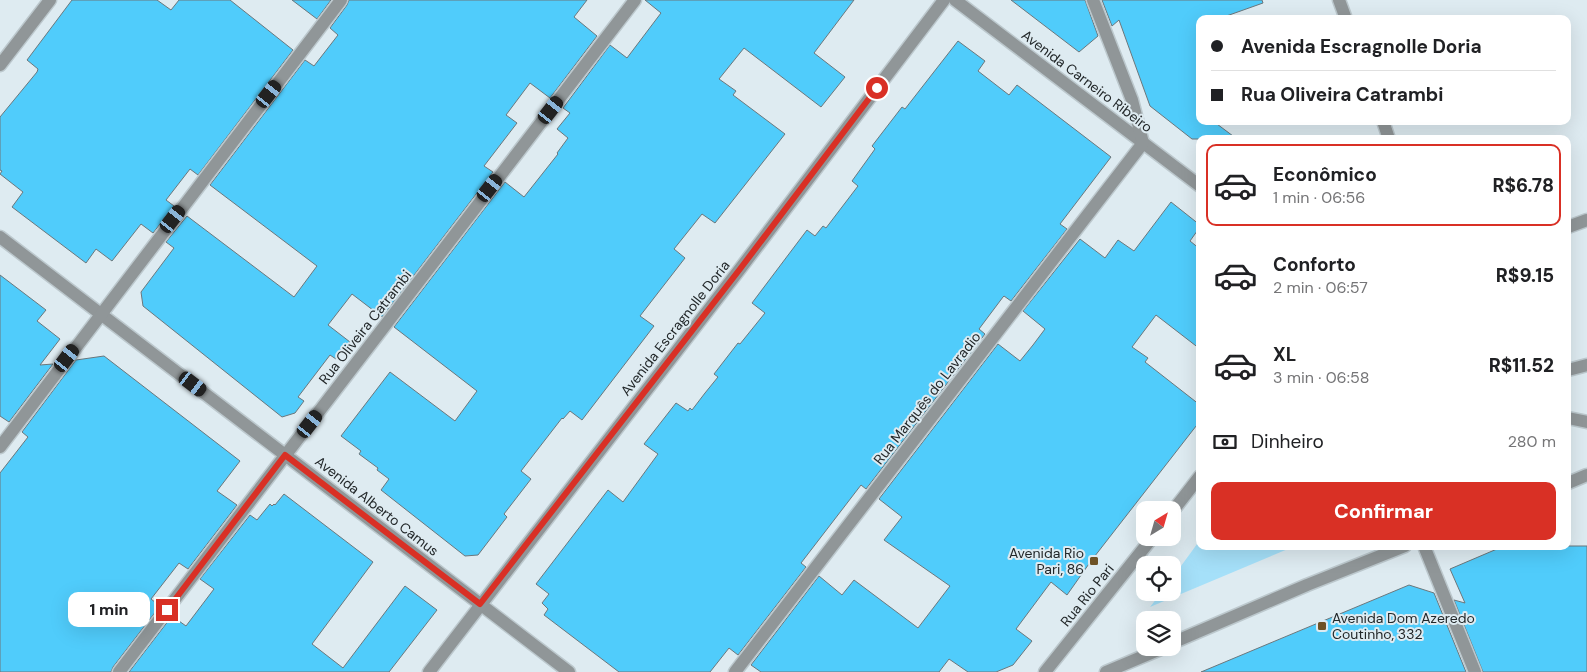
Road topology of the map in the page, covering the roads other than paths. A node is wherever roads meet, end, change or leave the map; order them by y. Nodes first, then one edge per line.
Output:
1 (50, 0) edge
2 (341, 0) edge
3 (635, 0) edge
4 (944, 0) edge
5 (956, 0) edge
6 (1093, 0) edge
7 (1339, 0) edge
8 (1345, 15) edge
9 (0, 65) edge
10 (1143, 143) junction
11 (1196, 183) edge
12 (1587, 220) edge
13 (1571, 226) edge
14 (0, 237) edge
15 (101, 313) junction
16 (1587, 364) edge
17 (1571, 369) edge
18 (1571, 419) edge
19 (1587, 422) edge
20 (0, 447) edge
21 (285, 455) junction
22 (1587, 475) edge
23 (1196, 481) edge
24 (1571, 482) edge
25 (1181, 501) edge
26 (1146, 546) edge
27 (1395, 550) edge
28 (1426, 550) edge
29 (480, 604) junction
30 (1181, 639) edge
31 (1144, 656) edge
32 (119, 672) edge
33 (429, 672) edge
34 (569, 672) edge
35 (735, 672) edge
36 (1045, 672) edge
37 (1106, 672) edge
38 (1475, 672) edge

1 - 9 street
2 - 15 street
3 - 21 street, Rua Oliveira Catrambi
4 - 29 street, Avenida Escragnolle Doria
5 - 10 street, Avenida Carneiro Ribeiro
6 - 10 street
7 - 8 street
10 - 11 street, Avenida Carneiro Ribeiro
10 - 35 street, Rua Marquês do Lavradio
12 - 13 street
14 - 15 street, Avenida Alberto Camus
15 - 20 street
15 - 21 street, Avenida Alberto Camus
16 - 17 street
18 - 19 street
21 - 29 street, Avenida Alberto Camus
21 - 32 street, Rua Oliveira Catrambi
22 - 24 street
23 - 25 street
26 - 36 street, Rua Rio Pari
27 - 30 street
28 - 38 street
29 - 33 street, Avenida Escragnolle Doria
29 - 34 street, Avenida Alberto Camus
31 - 37 street

